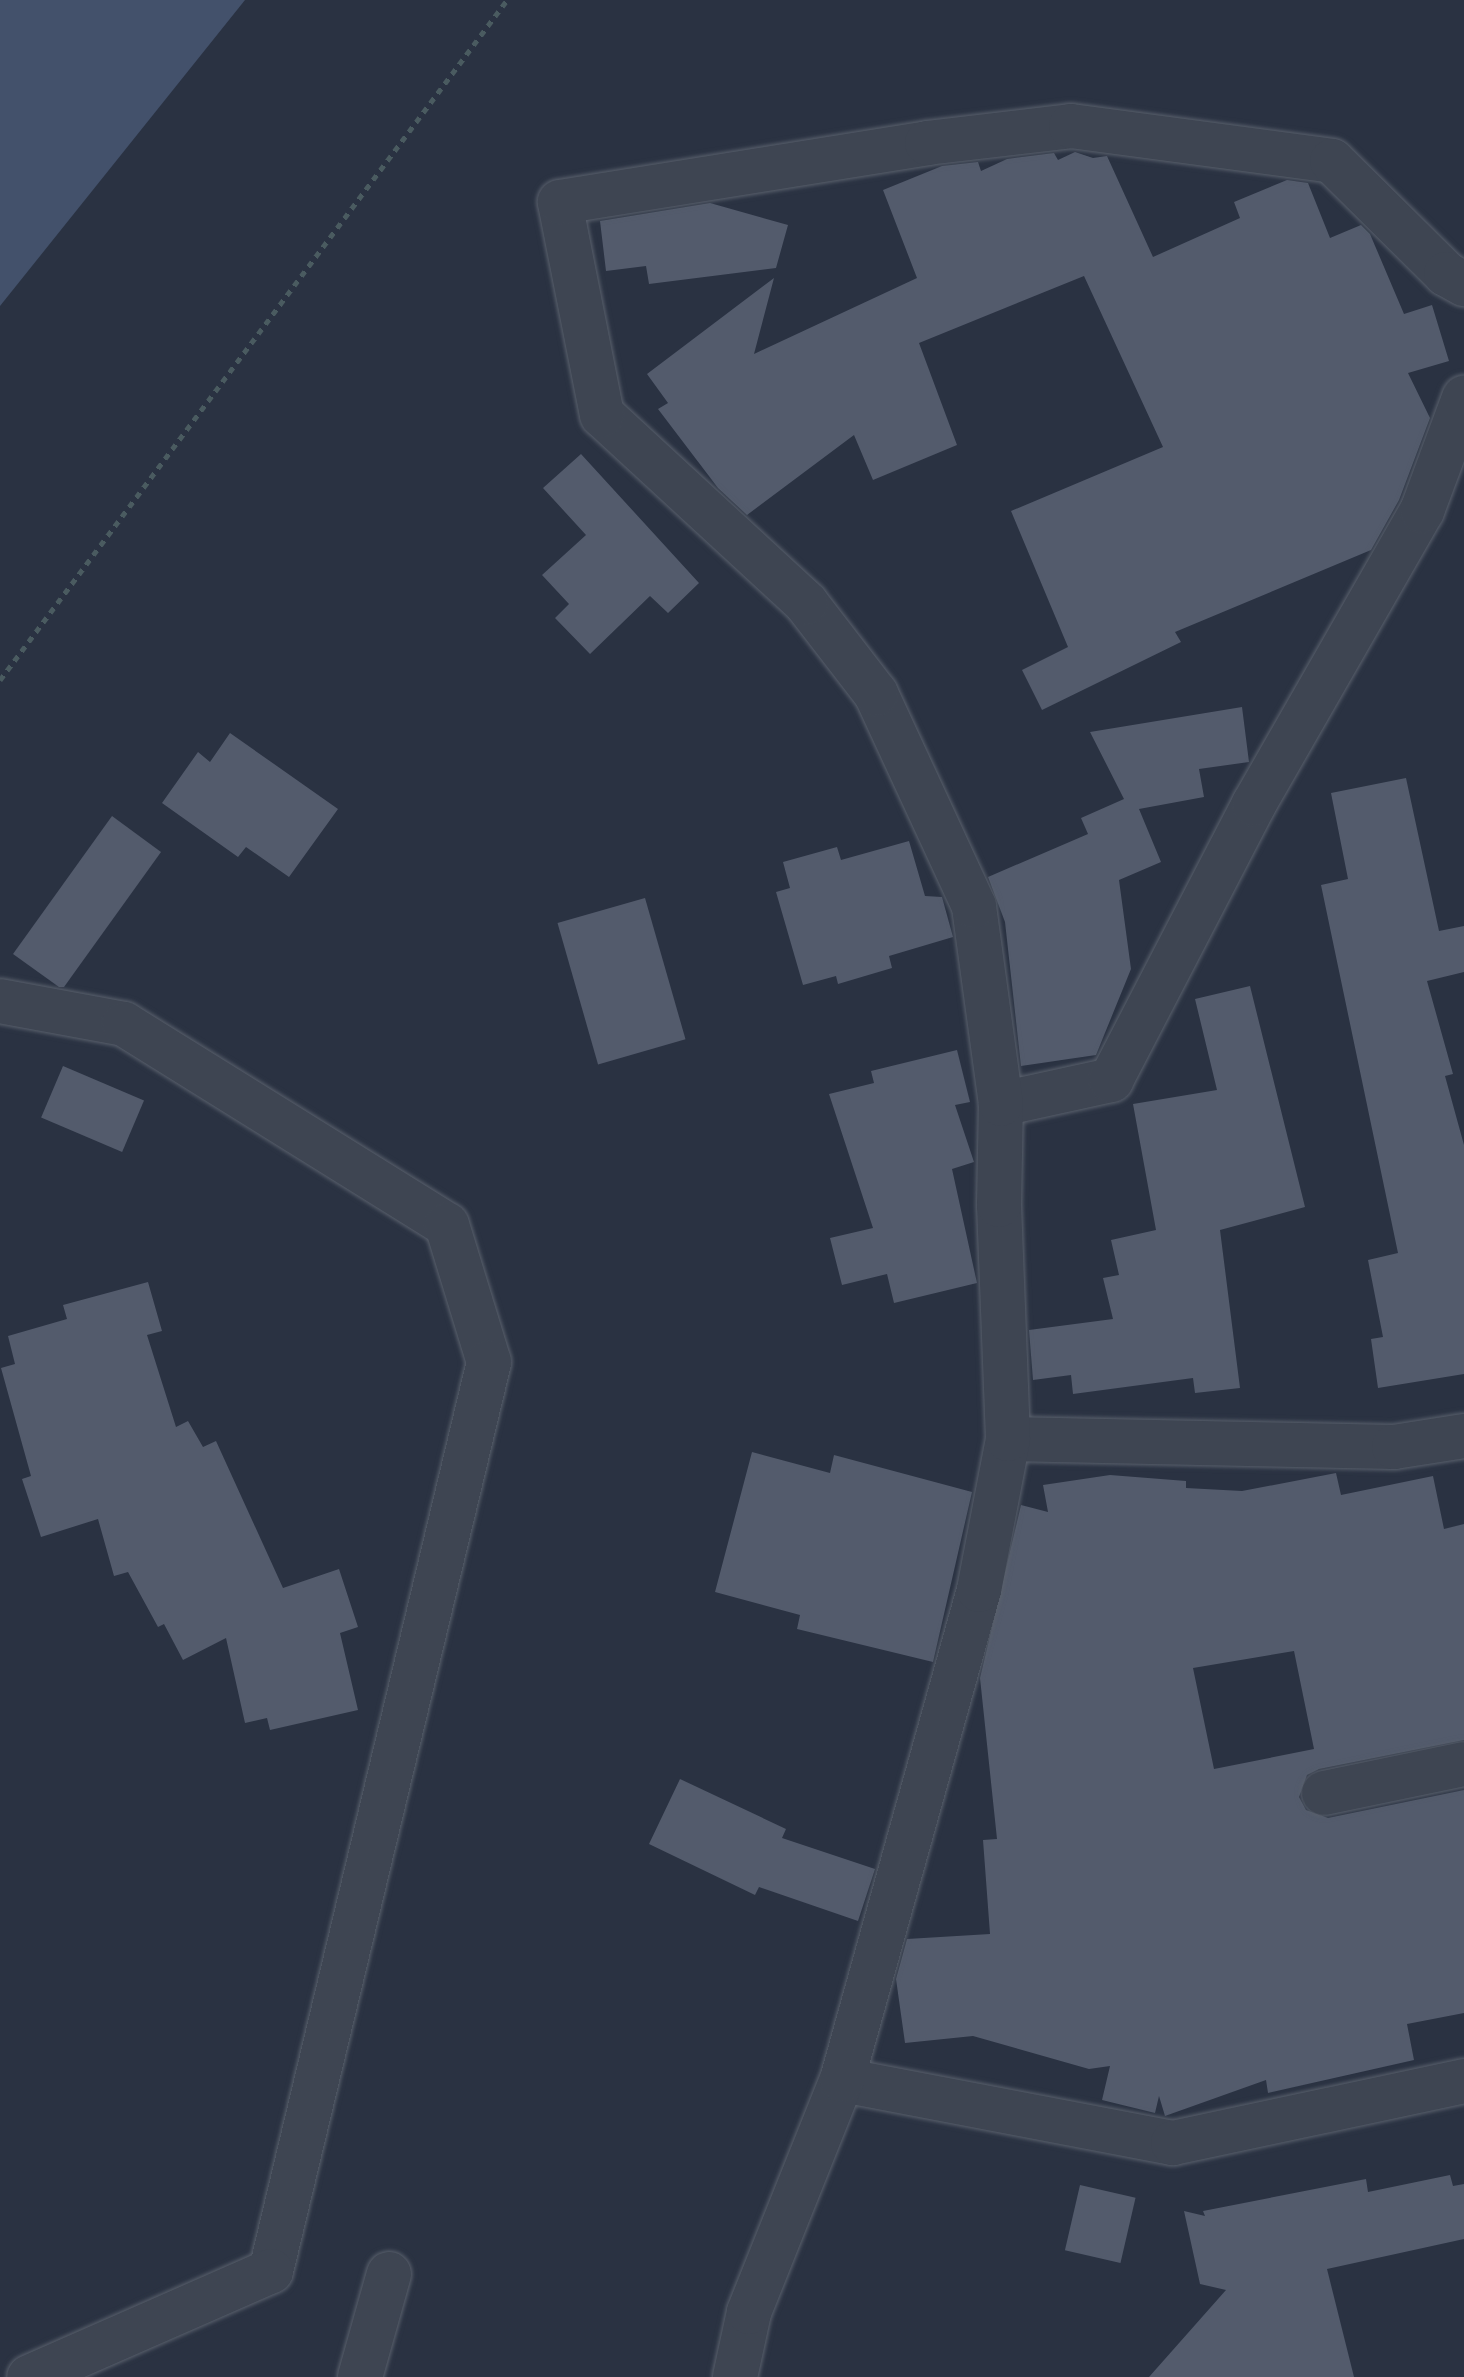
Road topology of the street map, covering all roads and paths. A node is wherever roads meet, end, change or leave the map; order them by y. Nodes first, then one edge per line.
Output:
1 (507, 0) edge
2 (1464, 284) edge
3 (1464, 398) edge
4 (0, 680) edge
5 (0, 1001) edge
6 (1001, 1104) junction
7 (1464, 1436) edge
8 (1008, 1439) junction
9 (1464, 1764) edge
10 (1324, 1793) dead end
11 (842, 2080) junction
12 (1464, 2081) edge
13 (389, 2274) dead end
14 (29, 2377) edge
15 (360, 2377) edge
16 (735, 2377) edge

1 - 4 path
2 - 6 street
3 - 6 street
5 - 14 street
6 - 8 street
7 - 8 street
8 - 11 street
9 - 10 street
11 - 12 street
11 - 16 street
13 - 15 street

